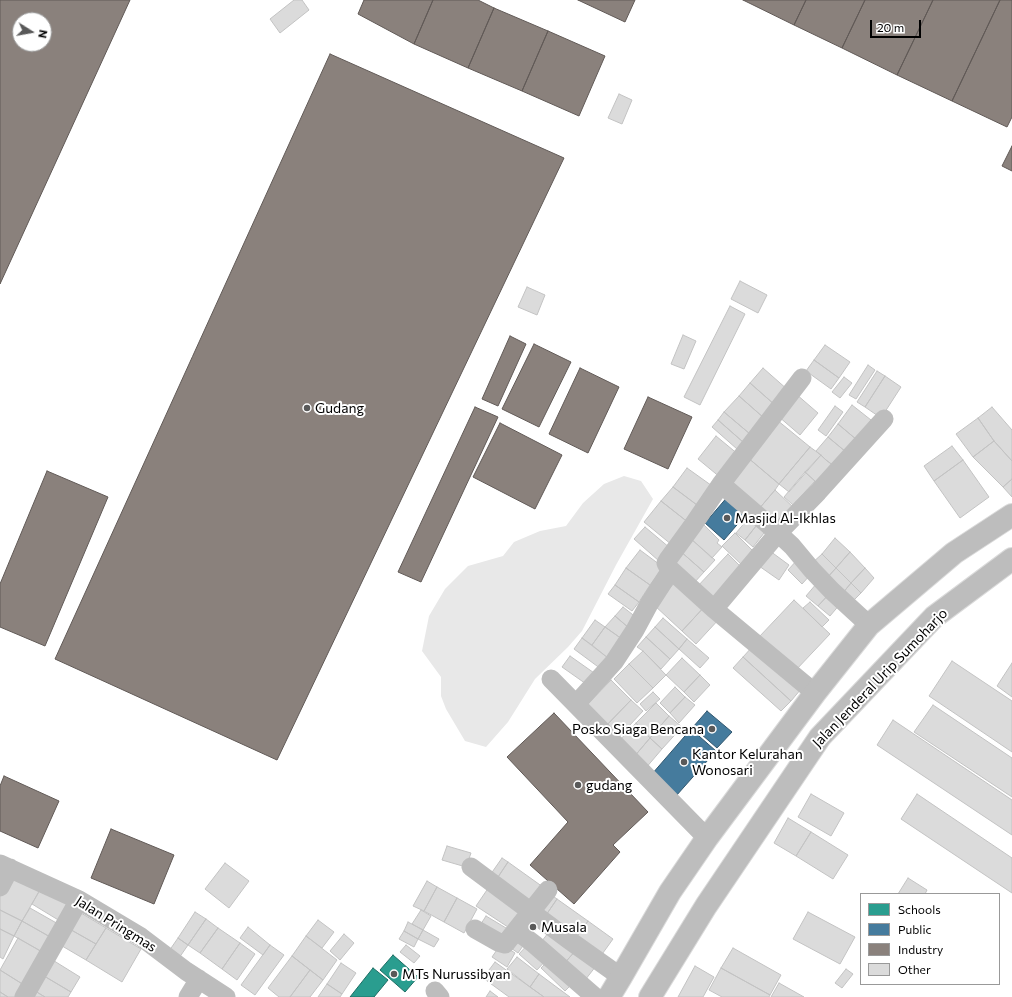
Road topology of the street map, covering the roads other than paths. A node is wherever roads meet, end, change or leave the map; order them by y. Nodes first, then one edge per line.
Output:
1 (802, 378) dead end
2 (884, 419) dead end
3 (721, 484) junction
4 (1012, 515) edge
5 (778, 533) junction
6 (1012, 559) edge
7 (671, 570) junction
8 (720, 602) dead end
9 (869, 625) junction
10 (551, 679) dead end
11 (814, 693) junction
12 (576, 704) junction
13 (707, 838) junction
14 (5, 866) edge
15 (471, 866) dead end
16 (0, 887) edge
17 (548, 890) dead end
18 (79, 900) junction
19 (531, 911) junction
20 (475, 929) dead end
21 (517, 931) junction
22 (621, 977) junction
23 (198, 979) junction
24 (24, 997) edge
25 (188, 997) edge
26 (226, 997) edge
27 (595, 997) edge
28 (609, 997) edge
29 (650, 997) edge

1 - 3 street
2 - 5 street
3 - 5 street
3 - 7 street
4 - 9 highway
5 - 8 street
5 - 9 street
6 - 29 highway, Jalan Jenderal Urip Sumoharjo
7 - 11 street
7 - 12 street
9 - 11 highway
10 - 12 street
11 - 13 highway
12 - 13 street
13 - 22 highway
14 - 16 street
14 - 18 street, Jalan Pringmas
15 - 19 street
17 - 19 street
18 - 23 street, Jalan Pringmas
18 - 24 street
19 - 21 street
19 - 22 street
20 - 21 street
21 - 27 street
22 - 28 highway
23 - 25 street
23 - 26 street, Jalan Pringmas

